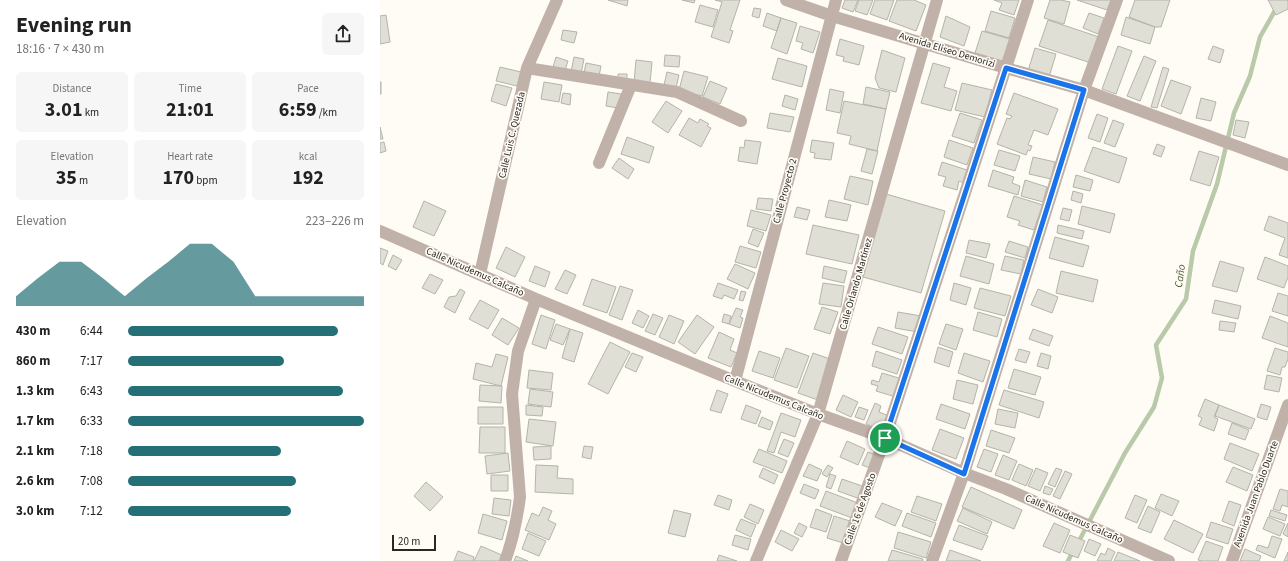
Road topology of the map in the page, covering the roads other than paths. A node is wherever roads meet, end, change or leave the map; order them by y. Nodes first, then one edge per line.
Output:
1 (557, 0) edge
2 (786, 0) edge
3 (836, 0) edge
4 (937, 0) edge
5 (1028, 0) edge
6 (1117, 0) edge
7 (832, 16) junction
8 (925, 43) junction
9 (527, 68) junction
10 (1006, 68) junction
11 (631, 85) junction
12 (1084, 90) junction
13 (741, 121) dead end
14 (599, 163) dead end
15 (1288, 165) edge
16 (380, 231) edge
17 (480, 274) junction
18 (536, 299) junction
19 (735, 381) junction
20 (1288, 405) edge
21 (818, 414) junction
22 (885, 438) junction
23 (964, 474) junction
24 (1165, 560) edge
25 (505, 561) edge
26 (756, 561) edge
27 (841, 561) edge
28 (932, 561) edge
29 (1232, 561) edge

1 - 9 street, Calle Luis C. Quezada
2 - 7 street, Avenida Eliseo Demorizi
3 - 7 street, Calle Proyecto 2
4 - 8 street, Calle Orlando Martínez
5 - 10 street, Calle 16 de Agosto
6 - 12 street
7 - 8 street, Avenida Eliseo Demorizi
7 - 19 street, Calle Proyecto 2
8 - 10 street, Avenida Eliseo Demorizi
8 - 21 street, Calle Orlando Martínez
9 - 11 street
9 - 17 street, Calle Luis C. Quezada
10 - 12 street, Avenida Eliseo Demorizi
10 - 22 street, Calle 16 de Agosto
11 - 13 street
11 - 14 street
12 - 15 street, Avenida Eliseo Demorizi
12 - 23 street
16 - 17 street, Calle Nicudemus Calcaño
17 - 18 street, Calle Nicudemus Calcaño
18 - 19 street, Calle Nicudemus Calcaño
18 - 25 street
19 - 21 street, Calle Nicudemus Calcaño
20 - 29 street, Avenida Juan Pablo Duarte
21 - 22 street, Calle Nicudemus Calcaño
21 - 26 street, Calle Orlando Martínez
22 - 23 street, Calle Nicudemus Calcaño
22 - 27 street, Calle 16 de Agosto
23 - 24 street, Calle Nicudemus Calcaño
23 - 28 street

